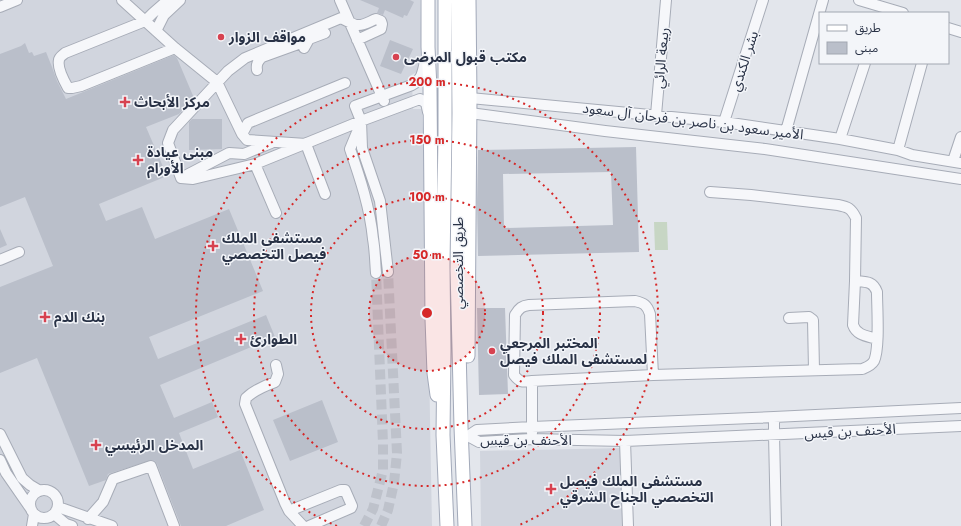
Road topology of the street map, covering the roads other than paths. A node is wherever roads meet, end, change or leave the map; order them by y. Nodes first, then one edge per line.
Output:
1 (17, 0) edge
2 (156, 0) edge
3 (168, 0) edge
4 (180, 0) edge
5 (340, 0) edge
6 (428, 0) edge
7 (445, 0) edge
8 (458, 0) edge
9 (469, 0) edge
10 (666, 0) edge
11 (763, 0) edge
12 (823, 0) edge
13 (859, 0) edge
14 (127, 2) edge
15 (0, 7) edge
16 (884, 7) edge
17 (820, 12) edge
18 (900, 12) edge
19 (153, 13) junction
20 (819, 14) edge
21 (145, 21) junction
22 (349, 21) junction
23 (949, 28) edge
24 (156, 31) junction
25 (308, 32) junction
26 (961, 32) edge
27 (325, 33) dead end
28 (357, 40) junction
29 (428, 47) junction
30 (175, 48) junction
31 (304, 48) dead end
32 (865, 64) edge
33 (922, 64) edge
34 (257, 70) dead end
35 (217, 82) junction
36 (345, 83) dead end
37 (382, 96) junction
38 (470, 98) junction
39 (387, 111) junction
40 (470, 114) junction
41 (656, 115) junction
42 (361, 121) junction
43 (430, 122) junction
44 (724, 122) junction
45 (786, 131) junction
46 (242, 134) junction
47 (961, 137) edge
48 (840, 140) junction
49 (273, 142) junction
50 (306, 144) junction
51 (898, 150) junction
52 (957, 162) edge
53 (255, 164) junction
54 (181, 178) junction
55 (961, 179) edge
56 (710, 192) dead end
57 (325, 194) dead end
58 (276, 213) dead end
59 (19, 252) dead end
60 (0, 260) edge
61 (388, 272) tunnel mouth
62 (376, 273) tunnel mouth
63 (855, 281) junction
64 (789, 318) dead end
65 (877, 339) junction
66 (276, 365) dead end
67 (814, 370) junction
68 (653, 375) junction
69 (532, 381) junction
70 (961, 408) edge
71 (774, 417) junction
72 (532, 426) junction
73 (961, 426) edge
74 (464, 432) junction
75 (0, 434) edge
76 (774, 434) junction
77 (443, 435) junction
78 (531, 438) junction
79 (625, 441) junction
80 (0, 460) edge
81 (40, 491) junction
82 (289, 511) junction
83 (33, 512) junction
84 (50, 516) edge
85 (88, 518) junction
86 (32, 526) edge
87 (72, 526) edge
88 (112, 526) edge
89 (174, 526) edge
90 (303, 526) edge
91 (309, 526) edge
92 (447, 526) edge
93 (465, 526) edge
94 (628, 526) edge
95 (776, 526) edge

1 - 15 street
2 - 19 street
3 - 19 street
4 - 24 street
5 - 22 street
6 - 29 main road
7 - 77 main road, طريق التخصصي
8 - 74 main road, طريق التخصصي
9 - 38 main road
10 - 41 street, ربيعة الرائي
11 - 44 street, بشر الكندي
12 - 17 street
13 - 16 street
14 - 21 street
16 - 18 street
19 - 21 street
20 - 45 street
21 - 24 street
21 - 30 street
22 - 25 street
22 - 28 street
22 - 28 street
23 - 26 street
24 - 30 street
25 - 34 street
25 - 35 street
27 - 31 street
28 - 37 street
29 - 37 street
29 - 43 main road
30 - 35 street
32 - 48 street
33 - 51 street
35 - 46 street
35 - 54 street
36 - 46 street
37 - 39 street
37 - 42 street
38 - 40 main road
38 - 41 street, الأمير سعود بن ناصر بن فرحان آل سعود
39 - 42 street
39 - 43 street
40 - 55 street, الأمير سعود بن ناصر بن فرحان آل سعود
40 - 74 main road
41 - 44 street, الأمير سعود بن ناصر بن فرحان آل سعود
42 - 50 street
42 - 61 street
42 - 62 street
43 - 77 main road
44 - 45 street, الأمير سعود بن ناصر بن فرحان آل سعود
45 - 48 street, الأمير سعود بن ناصر بن فرحان آل سعود
46 - 49 street
47 - 52 street
48 - 51 street, الأمير سعود بن ناصر بن فرحان آل سعود
49 - 50 street
49 - 54 street
50 - 53 street
50 - 57 street
51 - 52 street, الأمير سعود بن ناصر بن فرحان آل سعود
53 - 54 street
53 - 58 street
56 - 63 street
59 - 60 street
63 - 65 street
63 - 65 street
64 - 67 street
65 - 67 street
66 - 82 street
67 - 68 street
68 - 69 street
68 - 69 street
69 - 72 street
70 - 71 street, الأحنف بن قيس
71 - 72 street, الأحنف بن قيس
71 - 76 street
72 - 74 street, الأحنف بن قيس
72 - 78 street
73 - 76 street, الأحنف بن قيس
74 - 78 street, الأحنف بن قيس
74 - 93 main road, طريق التخصصي
75 - 81 street
76 - 79 street, الأحنف بن قيس
76 - 95 street
77 - 92 main road, طريق التخصصي
78 - 79 street, الأحنف بن قيس
79 - 94 street
80 - 83 street
81 - 83 street
81 - 84 street
82 - 90 street
82 - 91 street
83 - 84 street
83 - 86 street
84 - 85 street
84 - 87 street
85 - 88 street
85 - 89 street

